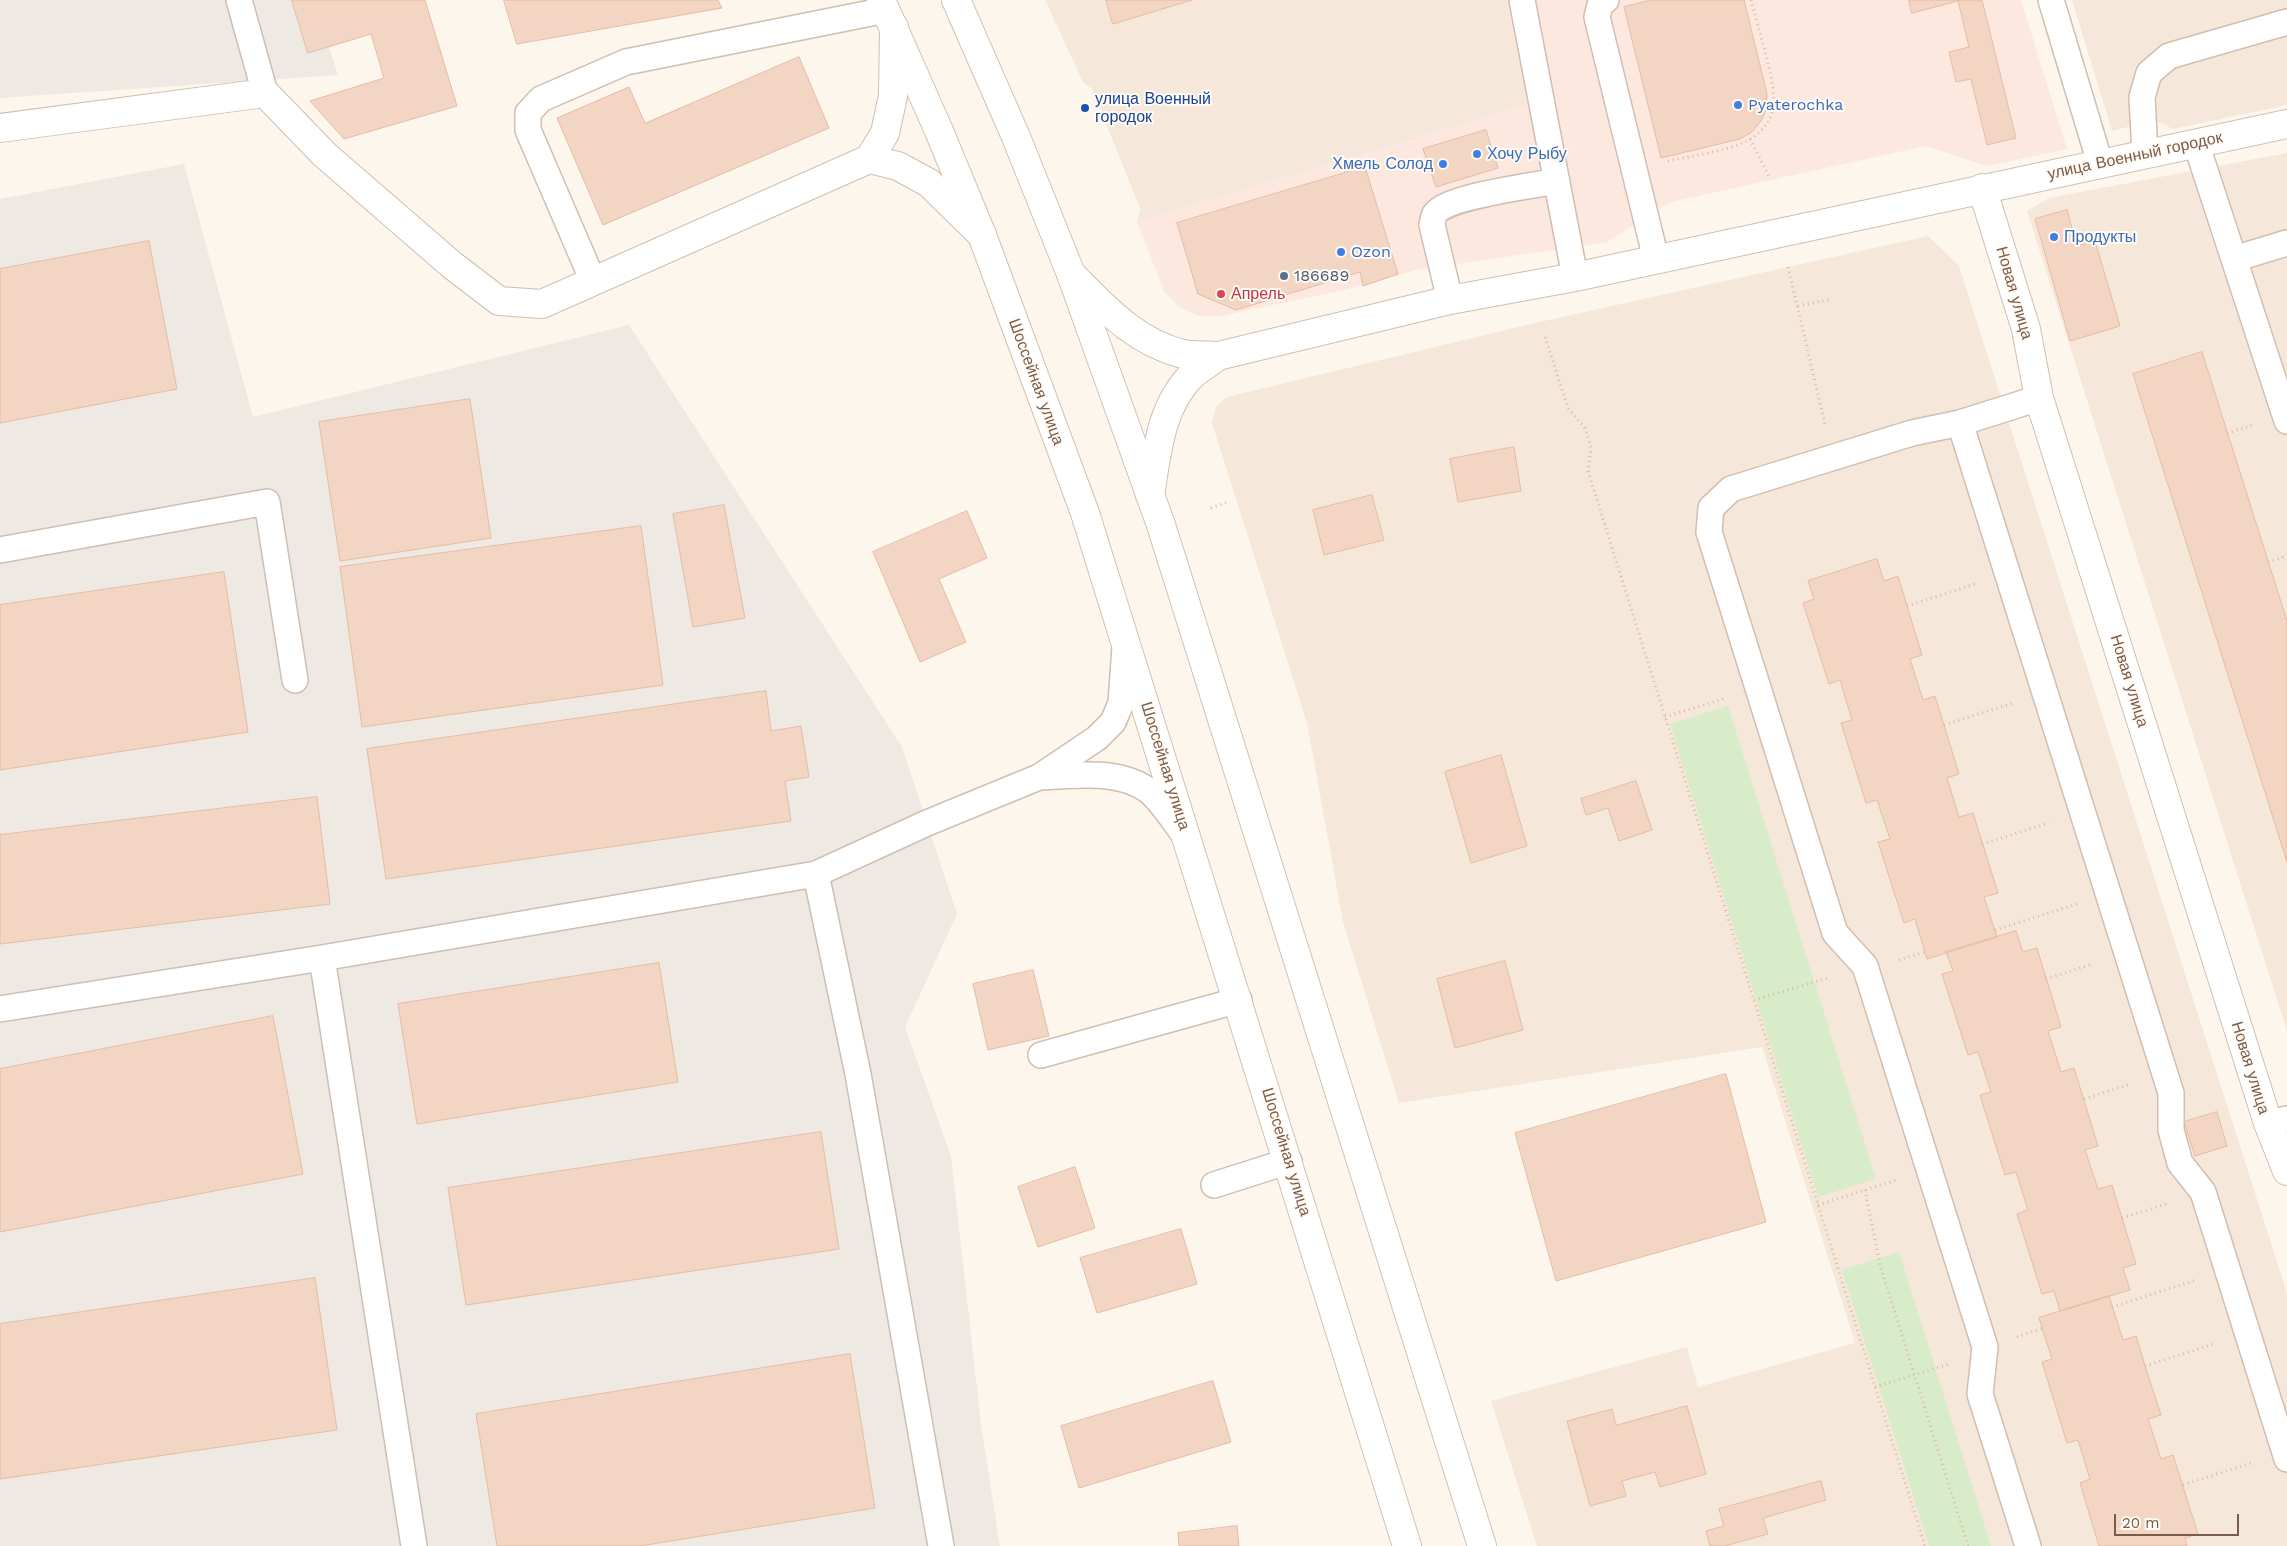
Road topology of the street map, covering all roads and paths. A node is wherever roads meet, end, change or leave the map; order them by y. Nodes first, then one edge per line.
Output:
1 (239, 0) edge
2 (956, 0) edge
3 (1522, 0) edge
4 (1606, 0) edge
5 (1751, 0) edge
6 (2050, 0) edge
7 (887, 12) edge
8 (2287, 22) edge
9 (265, 93) junction
10 (2287, 124) edge
11 (0, 128) edge
12 (1750, 139) junction
13 (2196, 143) junction
14 (2145, 154) junction
15 (869, 159) junction
16 (2100, 163) junction
17 (1634, 170) junction
18 (1770, 178) dead end
19 (1557, 181) junction
20 (1982, 188) junction
21 (982, 235) junction
22 (2287, 243) edge
23 (1786, 258) dead end
24 (2234, 258) junction
25 (1656, 259) junction
26 (1071, 274) junction
27 (1575, 277) junction
28 (593, 281) junction
29 (1831, 299) dead end
30 (1450, 300) junction
31 (1798, 306) junction
32 (1545, 337) dead end
33 (1218, 356) junction
34 (2039, 398) junction
35 (2287, 421) edge
36 (1960, 423) junction
37 (1833, 458) junction
38 (1150, 495) junction
39 (1226, 503) dead end
40 (1211, 508) dead end
41 (0, 550) edge
42 (2287, 556) edge
43 (2268, 562) dead end
44 (2007, 574) junction
45 (1907, 606) dead end
46 (1125, 639) junction
47 (295, 680) dead end
48 (1758, 688) junction
49 (2045, 693) junction
50 (1665, 717) junction
51 (1944, 725) dead end
52 (1039, 777) junction
53 (2083, 812) junction
54 (1188, 840) junction
55 (1982, 844) dead end
56 (816, 874) junction
57 (2108, 894) junction
58 (1995, 930) dead end
59 (2127, 953) junction
60 (322, 958) junction
61 (1865, 966) junction
62 (2046, 978) dead end
63 (1239, 1000) junction
64 (1754, 1000) junction
65 (0, 1009) edge
66 (1041, 1055) dead end
67 (2165, 1074) junction
68 (2084, 1099) dead end
69 (2277, 1121) edge
70 (1289, 1161) junction
71 (1929, 1170) junction
72 (2287, 1171) edge
73 (1214, 1185) dead end
74 (1865, 1190) junction
75 (2203, 1192) junction
76 (1818, 1205) junction
77 (2122, 1218) dead end
78 (2228, 1270) junction
79 (2112, 1307) dead end
80 (2248, 1334) junction
81 (1985, 1347) junction
82 (2146, 1366) dead end
83 (1915, 1375) junction
84 (1875, 1387) junction
85 (2286, 1456) edge
86 (2182, 1485) dead end
87 (414, 1546) edge
88 (941, 1546) edge
89 (1408, 1546) edge
90 (1482, 1546) edge
91 (1925, 1546) edge
92 (1968, 1546) edge
93 (2028, 1546) edge

1 - 9 lane
2 - 26 street
3 - 19 lane
4 - 17 lane
5 - 12 path
6 - 16 lane
7 - 15 street
7 - 21 street, Шоссейная улица
7 - 28 lane
8 - 14 lane
9 - 11 street
9 - 28 street
10 - 13 street, улица Военный городок
12 - 17 path
12 - 18 path
13 - 14 street, улица Военный городок
13 - 24 lane
14 - 16 street, улица Военный городок
15 - 21 street
15 - 28 street
16 - 20 street, улица Военный городок
17 - 25 lane
19 - 27 lane
19 - 30 lane
20 - 25 street, улица Военный городок
20 - 34 street, Новая улица
21 - 46 street, Шоссейная улица
22 - 24 lane
23 - 31 path
24 - 35 lane
25 - 27 street, улица Военный городок
26 - 33 street
26 - 38 street
27 - 30 street, улица Военный городок
29 - 31 path
30 - 33 street, улица Военный городок
31 - 37 path
32 - 50 path
33 - 38 street
34 - 36 lane
34 - 69 street, Новая улица
36 - 37 lane
36 - 44 lane
37 - 48 lane
38 - 90 street
39 - 40 path
41 - 47 lane
42 - 43 path
44 - 45 path
44 - 49 lane
46 - 52 lane
46 - 54 street, Шоссейная улица
48 - 50 path
48 - 61 lane
49 - 51 path
49 - 53 lane
50 - 64 path
52 - 54 lane
52 - 56 lane
53 - 55 path
53 - 57 lane
54 - 63 street, Шоссейная улица
56 - 60 lane
56 - 88 lane
57 - 58 path
57 - 59 lane
59 - 62 path
59 - 67 lane
60 - 65 lane
60 - 87 lane
61 - 64 path
61 - 71 lane
63 - 66 lane
63 - 70 street, Шоссейная улица
64 - 76 path
67 - 68 path
67 - 75 lane
69 - 72 street, Новая улица
70 - 73 lane
70 - 89 street, Шоссейная улица
71 - 74 path
71 - 81 lane
74 - 76 path
74 - 83 path
75 - 77 path
75 - 78 lane
76 - 84 path
78 - 79 path
78 - 80 lane
80 - 82 path
80 - 85 lane
81 - 83 path
81 - 93 lane
83 - 84 path
83 - 92 path
84 - 91 path
85 - 86 path

